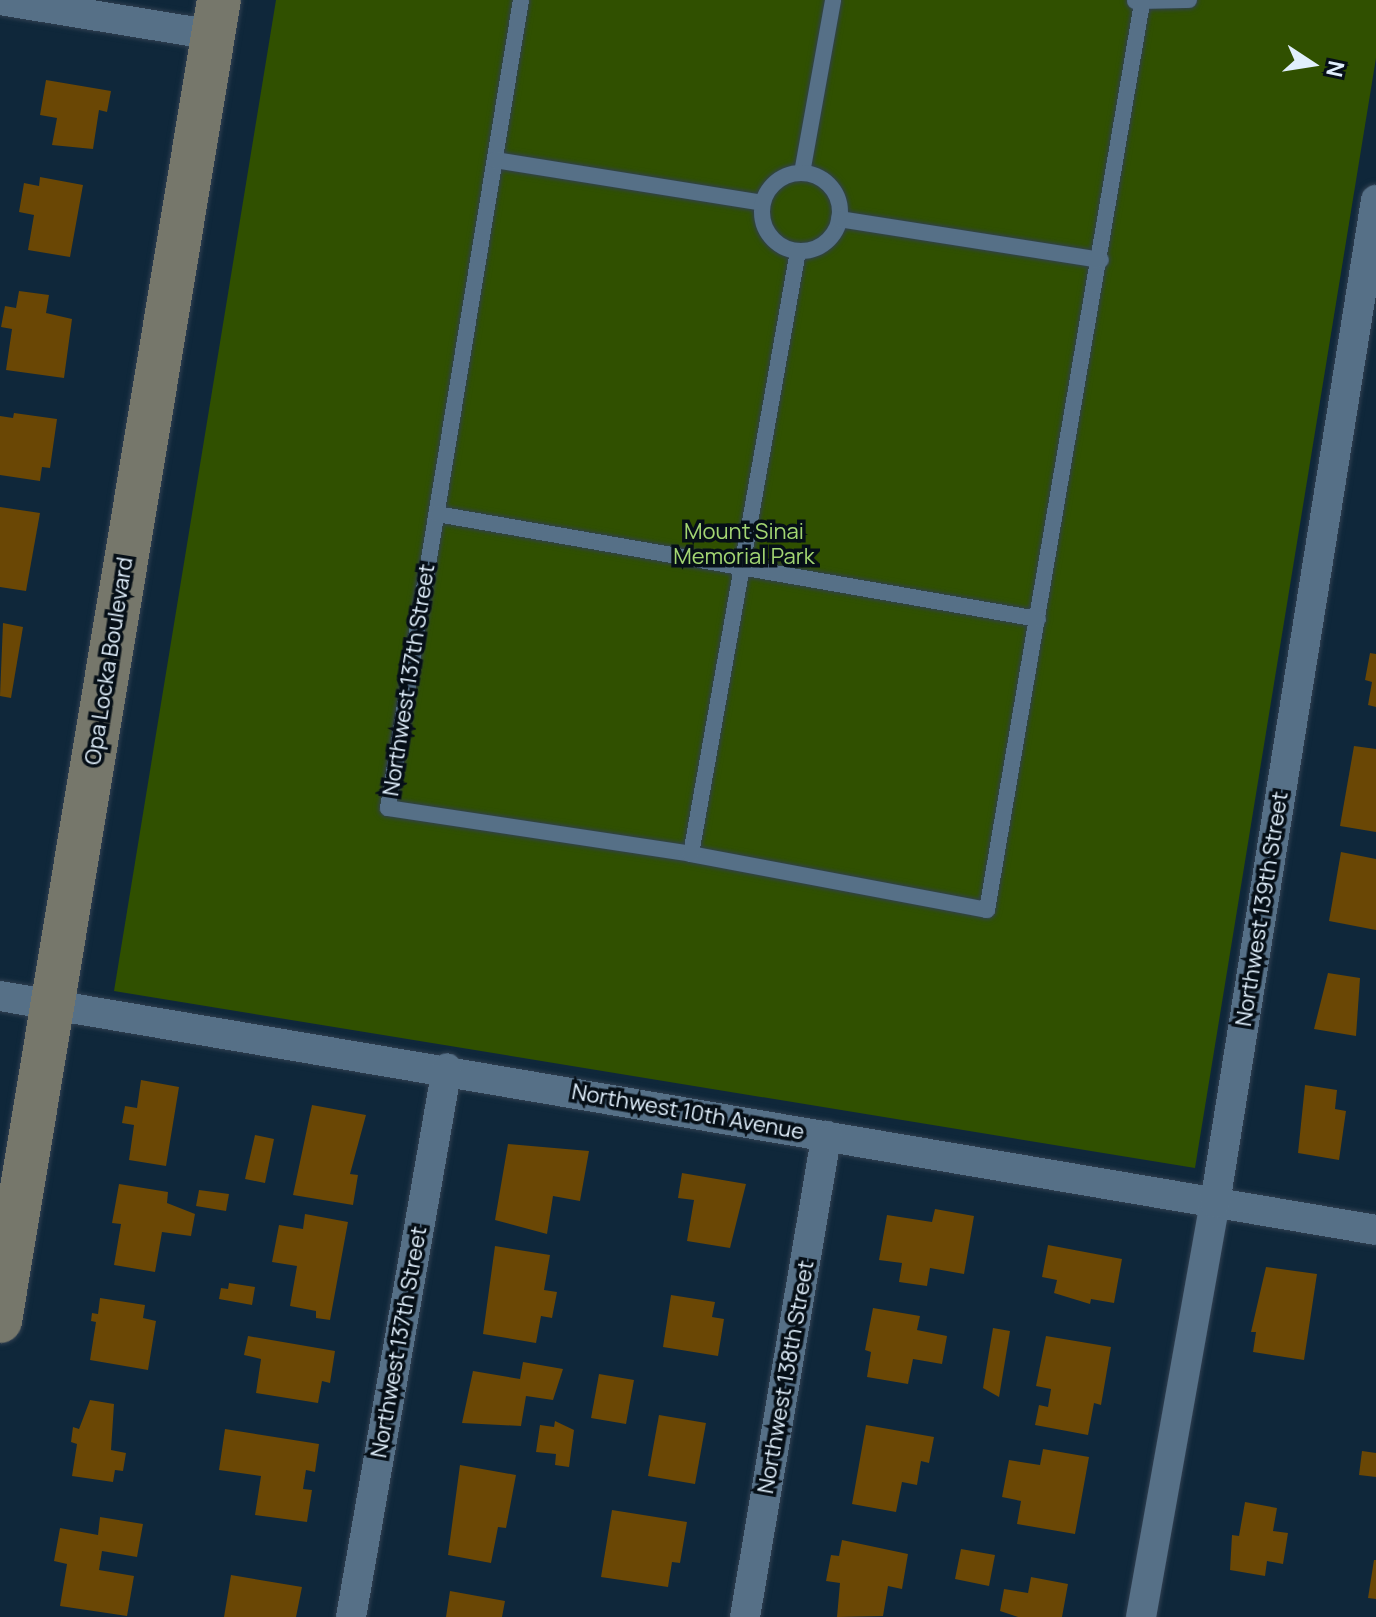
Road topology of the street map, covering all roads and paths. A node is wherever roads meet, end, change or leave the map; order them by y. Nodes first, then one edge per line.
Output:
1 (0, 0) edge
2 (521, 0) edge
3 (833, 0) edge
4 (1189, 0) edge
5 (1138, 2) edge
6 (216, 18) edge
7 (495, 160) junction
8 (802, 173) junction
9 (1376, 200) edge
10 (763, 203) junction
11 (839, 219) junction
12 (1373, 238) edge
13 (798, 251) junction
14 (1101, 260) junction
15 (437, 514) junction
16 (742, 568) junction
17 (1038, 619) junction
18 (691, 854) junction
19 (0, 996) edge
20 (53, 1004) junction
21 (447, 1068) junction
22 (826, 1136) junction
23 (1215, 1203) junction
24 (1376, 1230) edge
25 (6, 1251) edge
26 (0, 1321) edge
27 (351, 1617) edge
28 (745, 1617) edge
29 (1141, 1617) edge

1 - 6 street
2 - 7 lane, Northwest 137th Street
3 - 8 lane
4 - 5 lane
5 - 14 lane
6 - 20 main road, Opa Locka Boulevard
7 - 10 lane
7 - 15 lane, Northwest 137th Street
8 - 10 lane
8 - 11 lane
9 - 12 street, Northwest 139th Street
10 - 13 lane
11 - 13 lane
11 - 14 lane
12 - 23 street, Northwest 139th Street
13 - 16 lane
14 - 17 lane
15 - 16 lane
15 - 18 lane, Northwest 137th Street
16 - 17 lane
16 - 18 lane
17 - 18 lane, Northwest 137th Street
19 - 20 street, Northwest 10th Avenue
20 - 21 street, Northwest 10th Avenue
20 - 25 main road, Opa Locka Boulevard
21 - 22 street, Northwest 10th Avenue
21 - 27 street, Northwest 137th Street
22 - 23 street, Northwest 10th Avenue
22 - 28 street, Northwest 138th Street
23 - 24 street, Northwest 10th Avenue
23 - 29 street, Northwest 139th Street
25 - 26 main road, Opa Locka Boulevard

